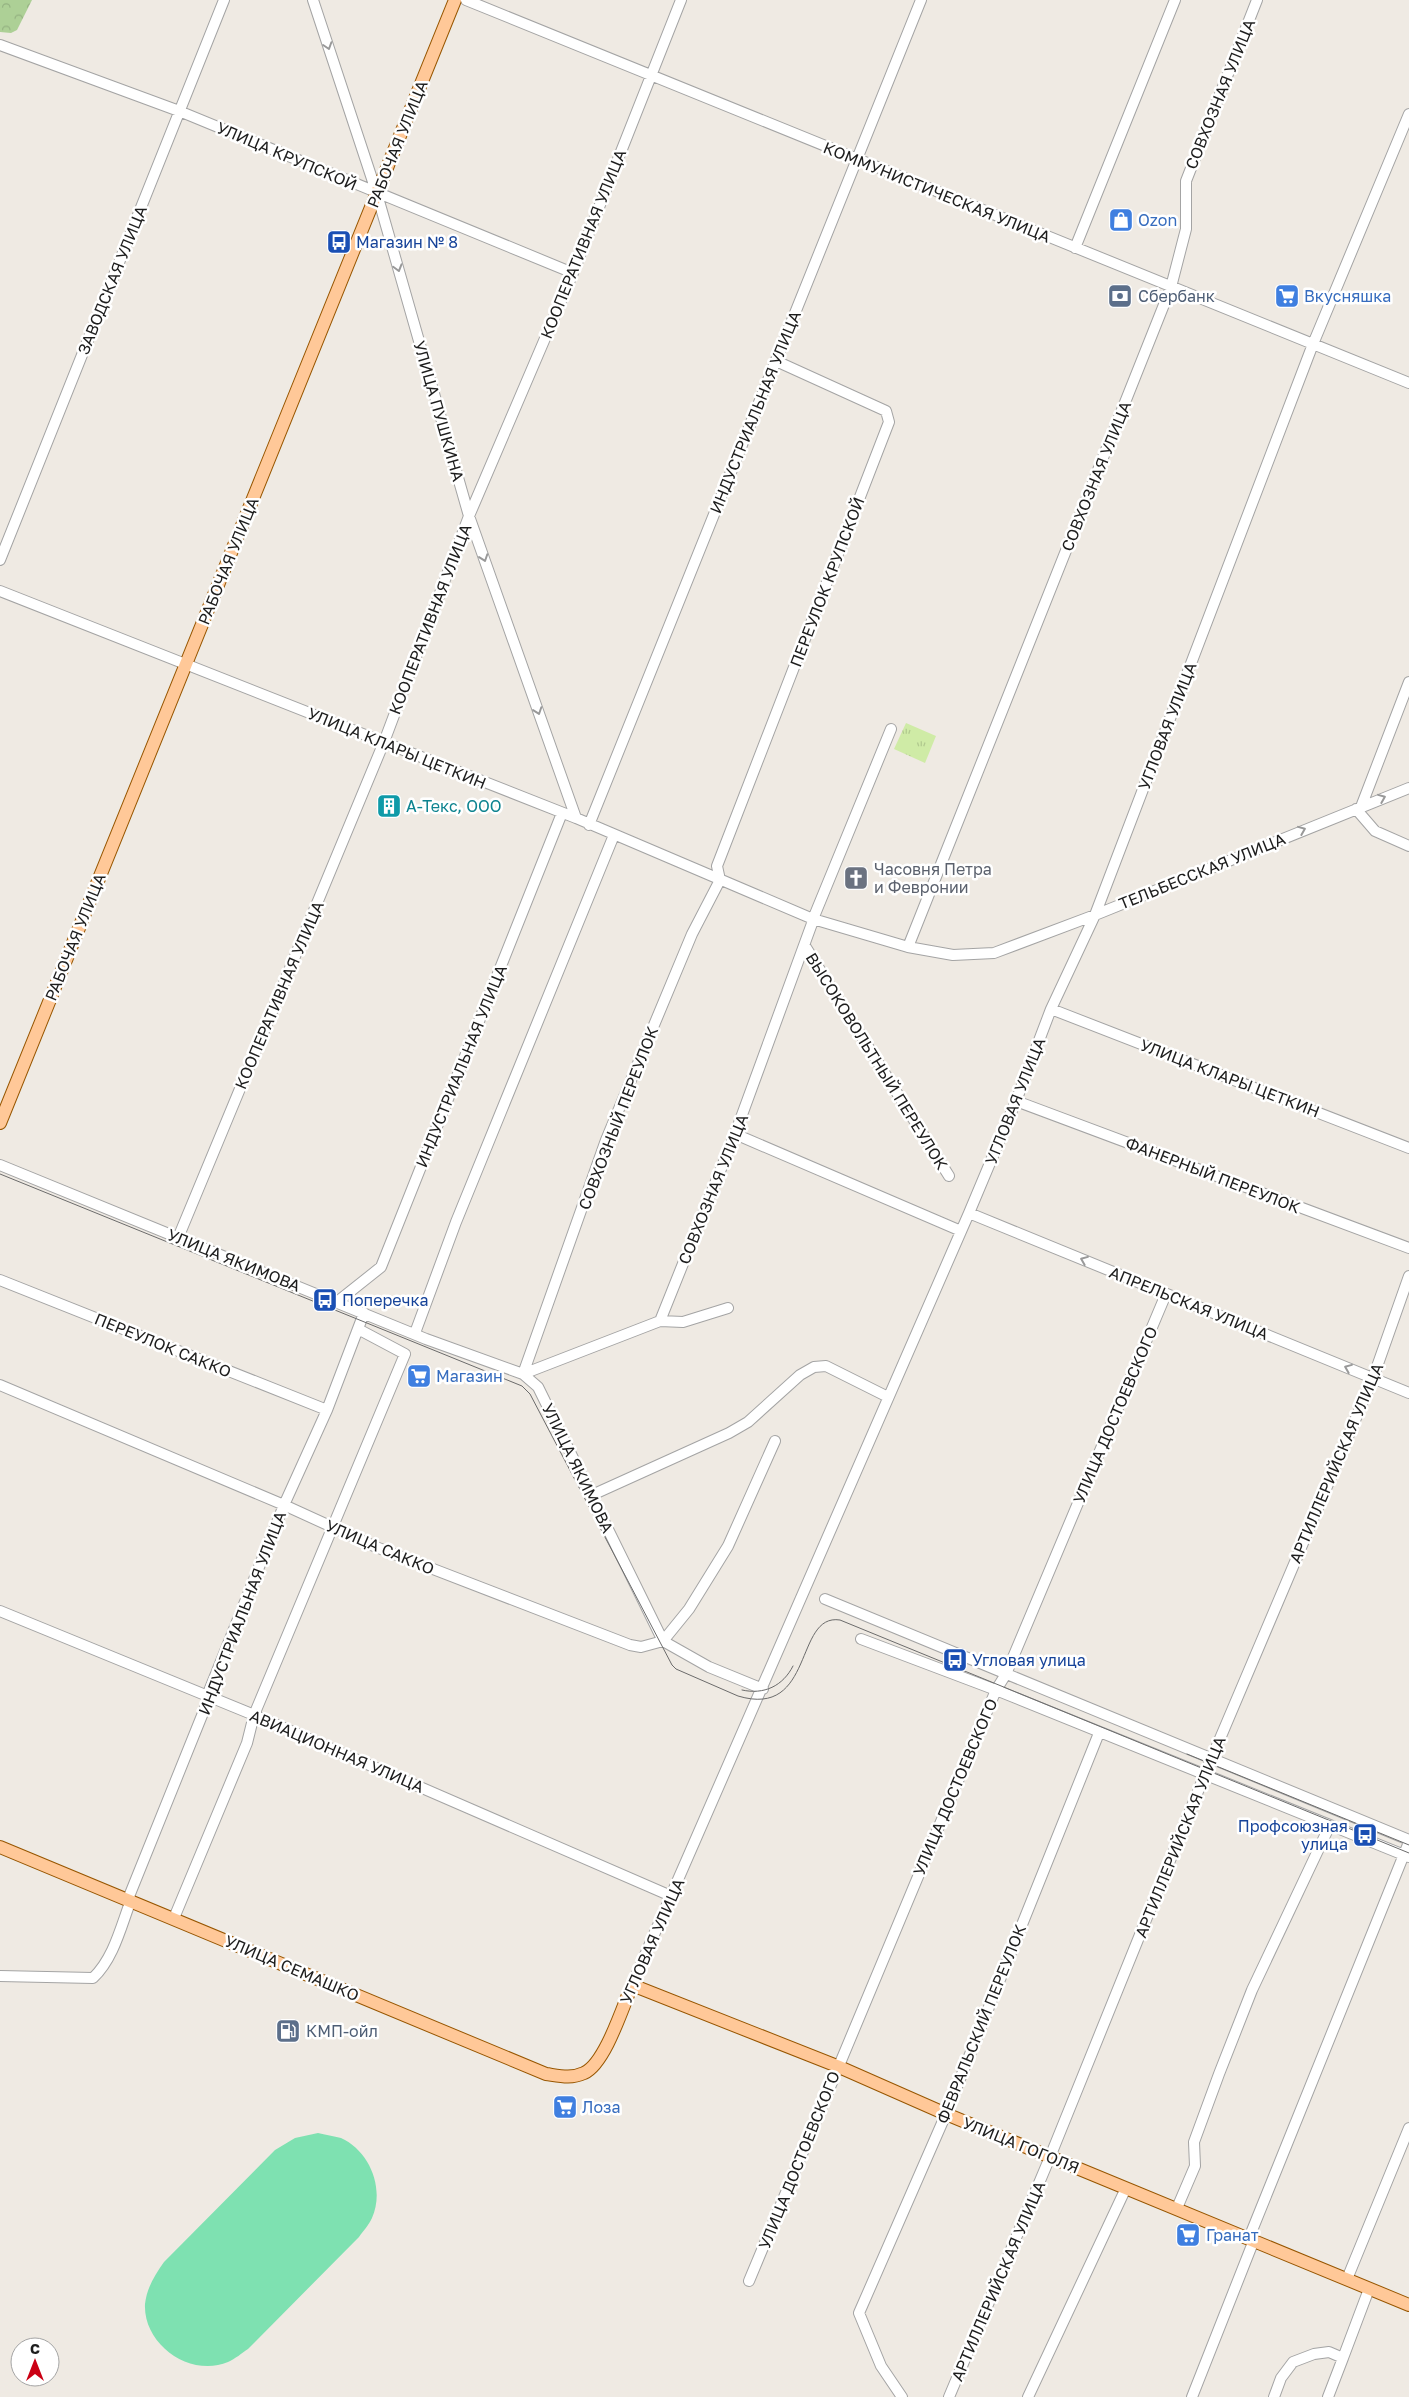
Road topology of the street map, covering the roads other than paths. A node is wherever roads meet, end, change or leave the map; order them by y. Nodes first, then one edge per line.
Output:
1 (224, 0) edge
2 (313, 0) edge
3 (455, 0) edge
4 (466, 0) edge
5 (681, 0) edge
6 (921, 0) edge
7 (1175, 0) edge
8 (1257, 0) edge
9 (0, 45) edge
10 (650, 76) junction
11 (179, 112) junction
12 (1409, 114) edge
13 (856, 159) junction
14 (377, 194) junction
15 (1075, 248) junction
16 (573, 273) junction
17 (1171, 287) junction
18 (1313, 344) junction
19 (776, 360) junction
20 (1409, 383) edge
21 (470, 516) junction
22 (0, 560) edge
23 (0, 591) edge
24 (186, 665) junction
25 (1409, 682) edge
26 (891, 729) dead end
27 (384, 742) junction
28 (1409, 788) edge
29 (1358, 808) junction
30 (562, 814) junction
31 (576, 818) junction
32 (589, 825) junction
33 (614, 835) junction
34 (1409, 846) edge
35 (720, 880) junction
36 (1095, 915) junction
37 (814, 918) junction
38 (805, 946) junction
39 (908, 947) junction
40 (994, 953) joint
41 (1051, 1009) junction
42 (1016, 1101) junction
43 (0, 1122) edge
44 (735, 1134) junction
45 (1409, 1148) edge
46 (0, 1165) edge
47 (949, 1176) dead end
48 (969, 1213) junction
49 (961, 1231) junction
50 (178, 1238) junction
51 (1409, 1248) edge
52 (1409, 1276) edge
53 (0, 1280) edge
54 (1166, 1294) junction
55 (337, 1302) junction
56 (728, 1308) dead end
57 (364, 1313) junction
58 (660, 1320) junction
59 (358, 1329) junction
60 (415, 1334) junction
61 (523, 1374) junction
62 (1373, 1378) junction
63 (0, 1385) edge
64 (1409, 1393) edge
65 (888, 1397) junction
66 (327, 1410) junction
67 (776, 1441) dead end
68 (592, 1495) junction
69 (284, 1505) junction
70 (333, 1527) junction
71 (825, 1599) dead end
72 (0, 1611) edge
73 (861, 1639) dead end
74 (663, 1641) junction
75 (1006, 1674) junction
76 (763, 1689) junction
77 (996, 1690) junction
78 (207, 1696) junction
79 (254, 1716) junction
80 (1099, 1733) junction
81 (1212, 1759) junction
82 (1205, 1774) junction
83 (1330, 1825) junction
84 (1409, 1841) edge
85 (0, 1847) edge
86 (1406, 1856) edge
87 (672, 1896) junction
88 (129, 1899) junction
89 (174, 1918) junction
90 (0, 1976) edge
91 (632, 1985) junction
92 (837, 2066) junction
93 (586, 2073) joint
94 (946, 2114) junction
95 (1409, 2128) edge
96 (1050, 2157) junction
97 (1126, 2188) junction
98 (1176, 2208) junction
99 (1252, 2239) junction
100 (1347, 2279) junction
101 (748, 2282) dead end
102 (1369, 2289) junction
103 (1409, 2306) edge
104 (1343, 2358) junction
105 (902, 2397) edge
106 (949, 2397) edge
107 (1028, 2397) edge
108 (1192, 2397) edge
109 (1274, 2397) edge
110 (1328, 2397) edge

1 - 11 street, ЗАВОДСКАЯ УЛИЦА
2 -> 14 street, УЛИЦА ПУШКИНА
3 - 14 main road, РАБОЧАЯ УЛИЦА
4 - 10 street, КОММУНИСТИЧЕСКАЯ УЛИЦА
5 - 10 street, КООПЕРАТИВНАЯ УЛИЦА
6 - 13 street, ИНДУСТРИАЛЬНАЯ УЛИЦА
7 - 15 street
8 - 17 street, СОВХОЗНАЯ УЛИЦА
9 - 11 street, УЛИЦА КРУПСКОЙ
10 - 13 street, КОММУНИСТИЧЕСКАЯ УЛИЦА
10 - 16 street, КООПЕРАТИВНАЯ УЛИЦА
11 - 14 street, УЛИЦА КРУПСКОЙ
11 - 22 street, ЗАВОДСКАЯ УЛИЦА
12 - 18 street, УГЛОВАЯ УЛИЦА
13 - 15 street, КОММУНИСТИЧЕСКАЯ УЛИЦА
13 - 19 street, ИНДУСТРИАЛЬНАЯ УЛИЦА
14 - 16 street, УЛИЦА КРУПСКОЙ
14 -> 21 street, УЛИЦА ПУШКИНА
14 - 24 main road, РАБОЧАЯ УЛИЦА
15 - 17 street, КОММУНИСТИЧЕСКАЯ УЛИЦА
16 - 21 street, КООПЕРАТИВНАЯ УЛИЦА
17 - 18 street, КОММУНИСТИЧЕСКАЯ УЛИЦА
17 - 39 street, СОВХОЗНАЯ УЛИЦА
18 - 20 street, КОММУНИСТИЧЕСКАЯ УЛИЦА
18 - 36 street, УГЛОВАЯ УЛИЦА
19 - 32 street, ИНДУСТРИАЛЬНАЯ УЛИЦА
19 - 35 street, ПЕРЕУЛОК КРУПСКОЙ
21 - 27 street, КООПЕРАТИВНАЯ УЛИЦА
21 -> 31 street, УЛИЦА ПУШКИНА
23 - 24 street, УЛИЦА КЛАРЫ ЦЕТКИН
24 - 27 street, УЛИЦА КЛАРЫ ЦЕТКИН
24 - 43 main road, РАБОЧАЯ УЛИЦА
25 - 29 street
26 - 37 street, СОВХОЗНАЯ УЛИЦА
27 - 30 street, УЛИЦА КЛАРЫ ЦЕТКИН
27 - 50 street, КООПЕРАТИВНАЯ УЛИЦА
29 -> 28 street, ТЕЛЬБЕССКАЯ УЛИЦА
29 - 34 street
36 -> 29 street, ТЕЛЬБЕССКАЯ УЛИЦА
30 - 31 street, УЛИЦА КЛАРЫ ЦЕТКИН
30 - 55 street, ИНДУСТРИАЛЬНАЯ УЛИЦА
31 - 32 street, УЛИЦА КЛАРЫ ЦЕТКИН
32 - 33 street, УЛИЦА КЛАРЫ ЦЕТКИН
33 - 35 street, УЛИЦА КЛАРЫ ЦЕТКИН
33 - 60 street
35 - 37 street, УЛИЦА КЛАРЫ ЦЕТКИН
35 - 61 street, СОВХОЗНЫЙ ПЕРЕУЛОК
36 - 40 street, ТЕЛЬБЕССКАЯ УЛИЦА
36 - 41 street, УГЛОВАЯ УЛИЦА
37 - 38 street, СОВХОЗНАЯ УЛИЦА
37 - 39 street, УЛИЦА КЛАРЫ ЦЕТКИН
38 - 44 street, СОВХОЗНАЯ УЛИЦА
38 - 47 street, ВЫСОКОВОЛЬТНЫЙ ПЕРЕУЛОК
39 - 40 street, УЛИЦА КЛАРЫ ЦЕТКИН
41 - 42 street, УГЛОВАЯ УЛИЦА
41 - 45 street, УЛИЦА КЛАРЫ ЦЕТКИН
42 - 48 street, УГЛОВАЯ УЛИЦА
42 - 51 street, ФАНЕРНЫЙ ПЕРЕУЛОК
44 - 49 street
44 - 58 street, СОВХОЗНАЯ УЛИЦА
46 - 50 street, УЛИЦА ЯКИМОВА
48 - 49 street, УГЛОВАЯ УЛИЦА
54 -> 48 street, АПРЕЛЬСКАЯ УЛИЦА
49 - 65 street, УГЛОВАЯ УЛИЦА
50 - 55 street, УЛИЦА ЯКИМОВА
52 - 62 street, АРТИЛЛЕРИЙСКАЯ УЛИЦА
53 - 66 street, ПЕРЕУЛОК САККО
62 -> 54 street, АПРЕЛЬСКАЯ УЛИЦА
54 - 75 street, УЛИЦА ДОСТОЕВСКОГО
55 - 57 street, УЛИЦА ЯКИМОВА
56 - 58 street
57 - 59 street, ИНДУСТРИАЛЬНАЯ УЛИЦА
57 - 60 street, УЛИЦА ЯКИМОВА
58 - 61 street
59 - 66 street, ИНДУСТРИАЛЬНАЯ УЛИЦА
59 - 70 street
60 - 61 street, УЛИЦА ЯКИМОВА
61 - 68 street, УЛИЦА ЯКИМОВА
62 - 64 street, АПРЕЛЬСКАЯ УЛИЦА
62 - 81 street, АРТИЛЛЕРИЙСКАЯ УЛИЦА
63 - 69 street, УЛИЦА САККО
65 - 68 street
65 - 76 street, УГЛОВАЯ УЛИЦА
66 - 69 street, ИНДУСТРИАЛЬНАЯ УЛИЦА
67 - 74 street
68 - 74 street, УЛИЦА ЯКИМОВА
69 - 70 street, УЛИЦА САККО
69 - 78 street, ИНДУСТРИАЛЬНАЯ УЛИЦА
70 - 74 street, УЛИЦА САККО
70 - 79 street
71 - 75 street
72 - 78 street, АВИАЦИОННАЯ УЛИЦА
73 - 77 street
74 - 76 street
75 - 77 street, УЛИЦА ДОСТОЕВСКОГО
75 - 81 street
76 - 87 street, УГЛОВАЯ УЛИЦА
77 - 80 street
77 - 92 street, УЛИЦА ДОСТОЕВСКОГО
78 - 79 street, АВИАЦИОННАЯ УЛИЦА
78 - 88 street, ИНДУСТРИАЛЬНАЯ УЛИЦА
79 - 87 street, АВИАЦИОННАЯ УЛИЦА
79 - 89 street
80 - 82 street
80 - 94 street, ФЕВРАЛЬСКИЙ ПЕРЕУЛОК
81 - 82 street, АРТИЛЛЕРИЙСКАЯ УЛИЦА
81 - 84 street
82 - 83 street
82 - 96 street, АРТИЛЛЕРИЙСКАЯ УЛИЦА
83 - 86 street
83 - 98 street
84 - 86 street
85 - 88 main road, УЛИЦА СЕМАШКО
86 - 99 street
87 - 91 street, УГЛОВАЯ УЛИЦА
88 - 89 main road, УЛИЦА СЕМАШКО
88 - 90 street, ИНДУСТРИАЛЬНАЯ УЛИЦА
89 - 93 main road, УЛИЦА СЕМАШКО
91 - 92 main road, УЛИЦА ГОГОЛЯ
91 - 93 main road, УГЛОВАЯ УЛИЦА
92 - 94 main road, УЛИЦА ГОГОЛЯ
92 - 101 street, УЛИЦА ДОСТОЕВСКОГО
94 - 96 main road, УЛИЦА ГОГОЛЯ
94 - 105 street, ФЕВРАЛЬСКИЙ ПЕРЕУЛОК
95 - 100 street
96 - 97 main road, УЛИЦА ГОГОЛЯ
96 - 106 street, АРТИЛЛЕРИЙСКАЯ УЛИЦА
97 - 98 main road, УЛИЦА ГОГОЛЯ
97 - 107 street
98 - 99 main road, УЛИЦА ГОГОЛЯ
99 - 100 main road, УЛИЦА ГОГОЛЯ
99 - 108 street
100 - 102 main road, УЛИЦА ГОГОЛЯ
102 - 103 main road, УЛИЦА ГОГОЛЯ
102 - 104 street
104 - 109 street
104 - 110 street

